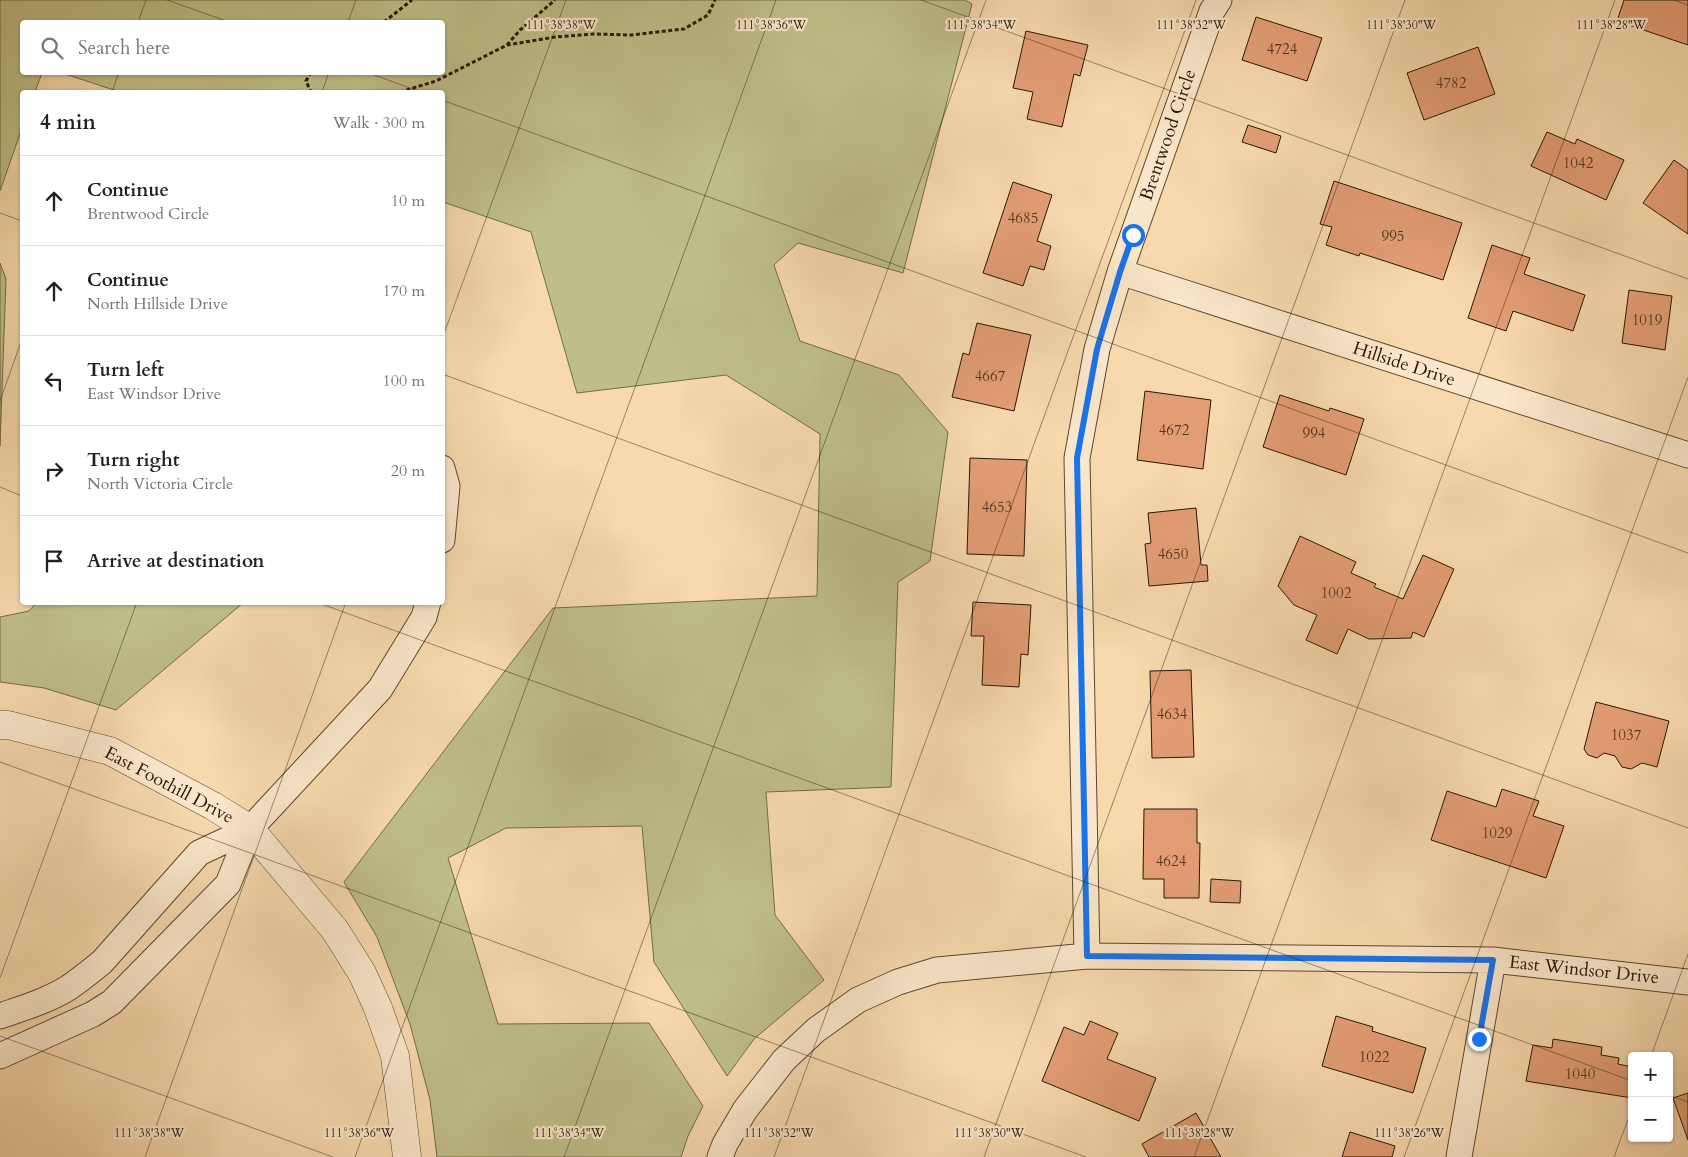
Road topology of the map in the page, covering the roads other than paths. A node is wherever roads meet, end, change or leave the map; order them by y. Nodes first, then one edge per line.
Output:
1 (1219, 0) edge
2 (1120, 272) junction
3 (1688, 455) edge
4 (445, 479) edge
5 (445, 508) edge
6 (427, 605) edge
7 (0, 725) edge
8 (250, 829) junction
9 (1087, 956) junction
10 (1493, 960) junction
11 (1688, 982) edge
12 (0, 1016) edge
13 (0, 1056) edge
14 (407, 1157) edge
15 (720, 1157) edge
16 (1459, 1157) edge

1 - 2 street, Brentwood Circle
2 - 3 street, Hillside Drive
2 - 9 street, Brentwood Circle
4 - 5 street
6 - 8 street
7 - 8 street, East Foothill Drive
8 - 12 street
8 - 13 street
8 - 14 street, East Foothill Drive
9 - 10 street, East Windsor Drive
9 - 15 street, East Windsor Drive
10 - 11 street, East Windsor Drive
10 - 16 street

